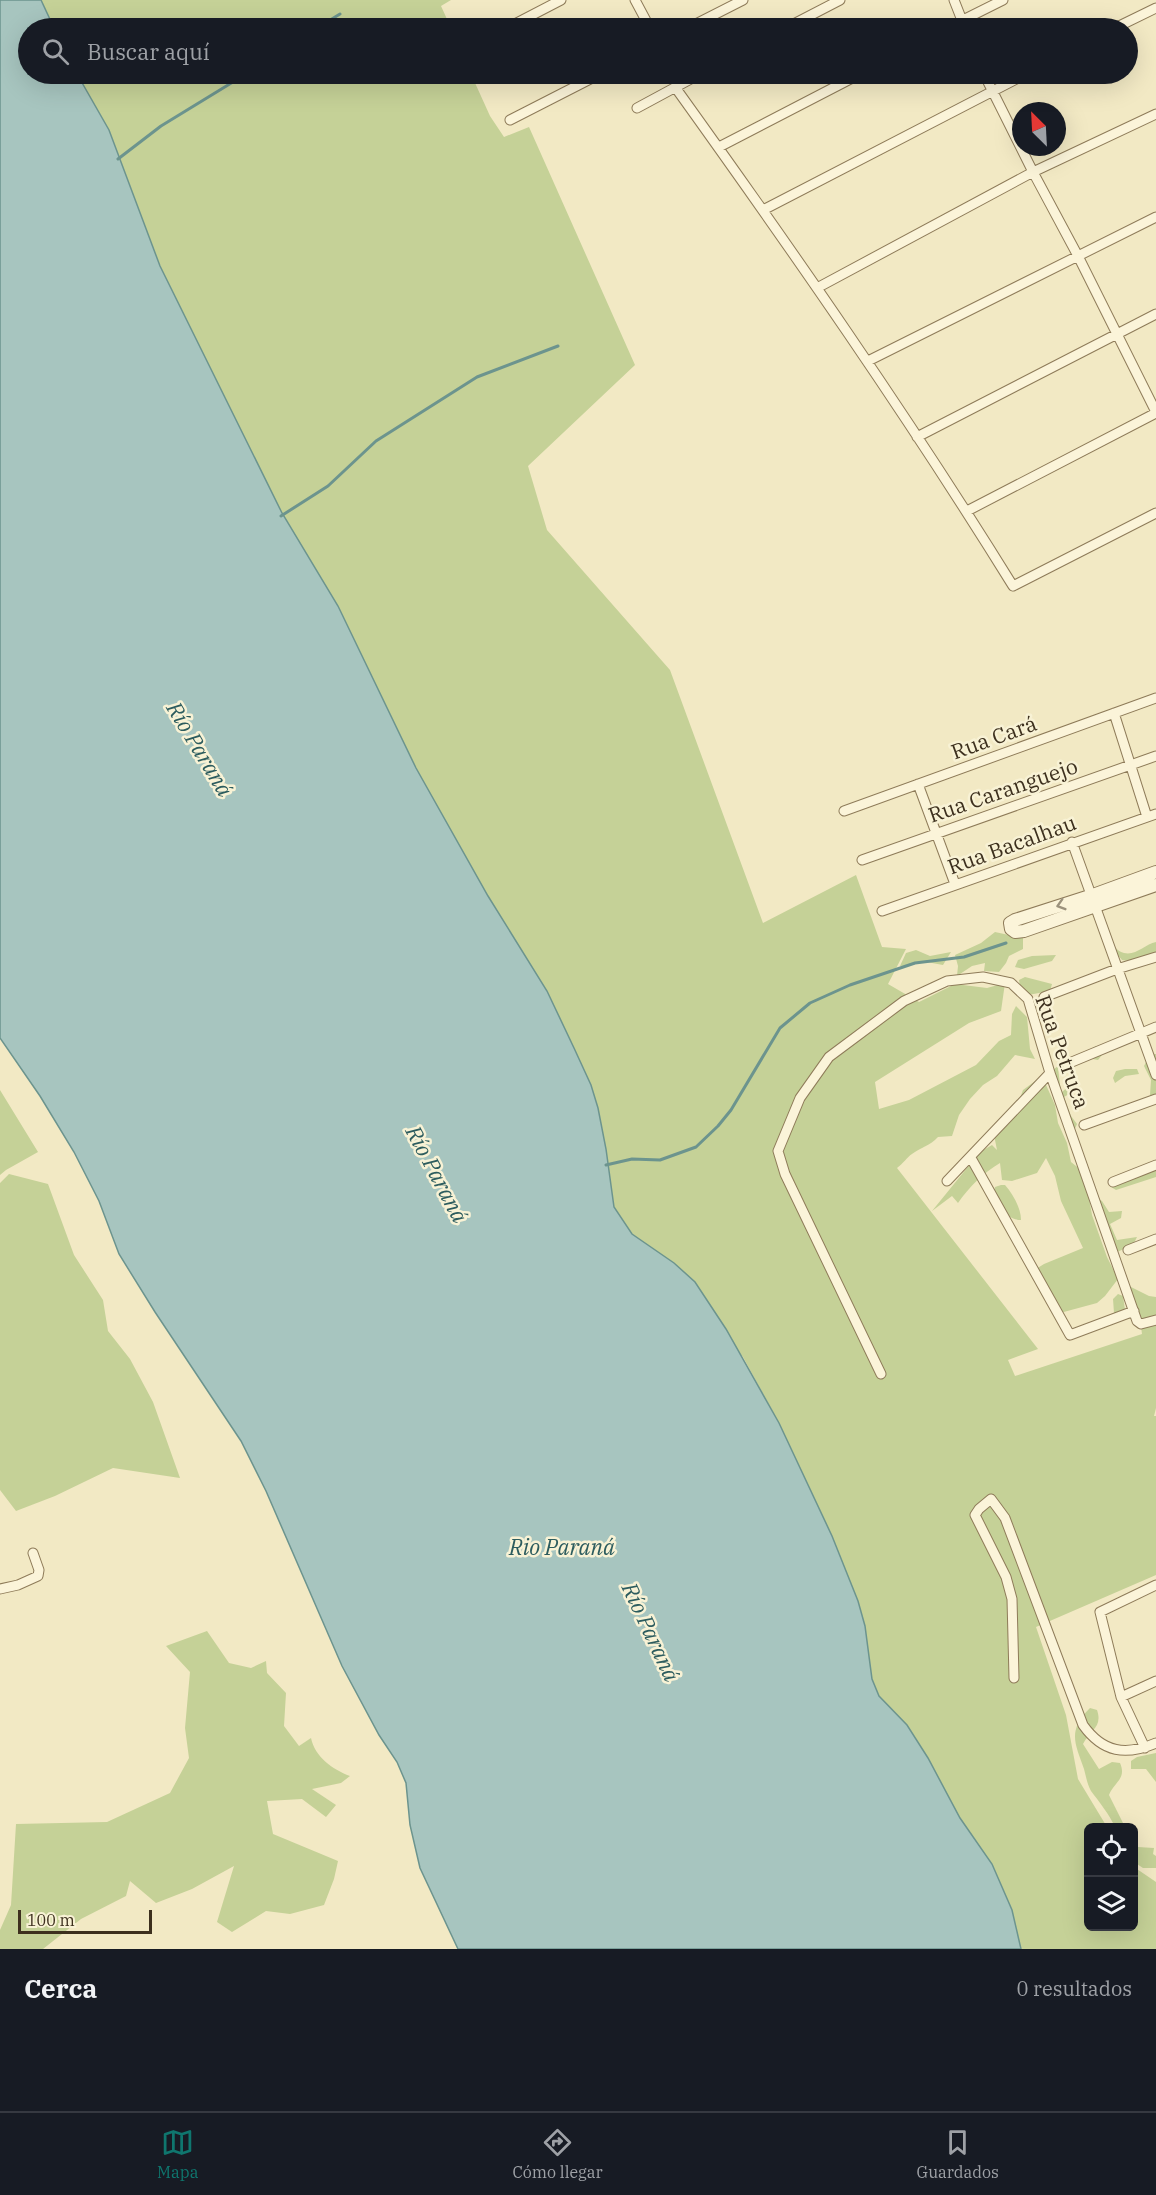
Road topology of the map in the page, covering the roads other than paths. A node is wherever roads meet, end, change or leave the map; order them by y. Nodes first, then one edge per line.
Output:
1 (561, 0) edge
2 (635, 0) edge
3 (743, 0) edge
4 (954, 0) edge
5 (1003, 0) edge
6 (837, 1) edge
7 (1156, 8) edge
8 (526, 18) edge
9 (645, 18) edge
10 (708, 18) edge
11 (805, 18) edge
12 (960, 18) edge
13 (974, 18) edge
14 (1136, 18) edge
15 (580, 84) edge
16 (681, 84) edge
17 (841, 84) edge
18 (989, 84) edge
19 (1006, 84) edge
20 (675, 87) junction
21 (992, 91) junction
22 (637, 108) dead end
23 (1156, 114) edge
24 (510, 120) dead end
25 (718, 147) junction
26 (1032, 172) junction
27 (763, 210) junction
28 (1156, 217) edge
29 (1078, 256) junction
30 (817, 288) junction
31 (1156, 314) edge
32 (1117, 334) junction
33 (868, 361) junction
34 (1156, 413) edge
35 (917, 437) junction
36 (967, 511) junction
37 (1156, 513) edge
38 (1156, 698) edge
39 (1114, 713) junction
40 (1156, 756) edge
41 (1131, 765) junction
42 (918, 784) junction
43 (844, 811) dead end
44 (1152, 815) edge
45 (936, 833) junction
46 (1072, 842) junction
47 (862, 860) dead end
48 (1156, 872) edge
49 (955, 884) junction
50 (1156, 885) edge
51 (1095, 901) junction
52 (882, 911) dead end
53 (1156, 957) edge
54 (1117, 969) junction
55 (1044, 998) dead end
56 (1156, 1027) edge
57 (1142, 1032) junction
58 (1067, 1064) dead end
59 (1050, 1073) junction
60 (1156, 1075) edge
61 (1156, 1099) edge
62 (1084, 1125) dead end
63 (970, 1158) junction
64 (1156, 1165) edge
65 (947, 1181) dead end
66 (1113, 1182) dead end
67 (1156, 1239) edge
68 (1128, 1250) dead end
69 (1134, 1311) junction
70 (1156, 1320) edge
71 (881, 1374) dead end
72 (33, 1553) dead end
73 (1156, 1585) edge
74 (0, 1589) edge
75 (1014, 1678) dead end
76 (1156, 1681) edge
77 (1121, 1697) junction
78 (1156, 1743) edge
79 (1145, 1748) junction

1 - 8 street
2 - 9 street
3 - 10 street
4 - 12 street
5 - 13 street
6 - 11 street
7 - 14 street
15 - 24 street
16 - 20 street
17 - 25 street
18 - 21 street
19 - 21 street
20 - 22 street
20 - 25 street
21 - 26 street
21 - 27 street
23 - 26 street
25 - 27 street
26 - 29 street
26 - 30 street
27 - 30 street
28 - 29 street
29 - 32 street
29 - 33 street
30 - 33 street
31 - 32 street
32 - 34 street
32 - 35 street
33 - 35 street
34 - 36 street
35 - 36 street
36 - 37 street
38 - 39 street, Rua Cará
39 - 41 street
39 - 42 street, Rua Cará
40 - 41 street, Rua Caranguejo
41 - 44 street
41 - 45 street, Rua Caranguejo
42 - 43 street, Rua Cará
42 - 45 street
44 - 46 street, Rua Bacalhau
45 - 47 street, Rua Caranguejo
45 - 49 street
46 - 49 street, Rua Bacalhau
46 - 51 street
48 - 51 street
49 - 52 street, Rua Bacalhau
50 - 51 street
51 -> 51 street
51 - 54 street
53 - 54 street
54 - 55 street
54 - 57 street
56 - 57 street
57 - 58 street
57 - 60 street
59 - 63 street
59 - 69 street, Rua Petruca
59 - 71 street, Rua Petruca
61 - 62 street
63 - 65 street
63 - 69 street
64 - 66 street
67 - 68 street
69 - 70 street, Rua Petruca
72 - 74 street
73 - 77 street
75 - 79 street
76 - 77 street
77 - 79 street
78 - 79 street

